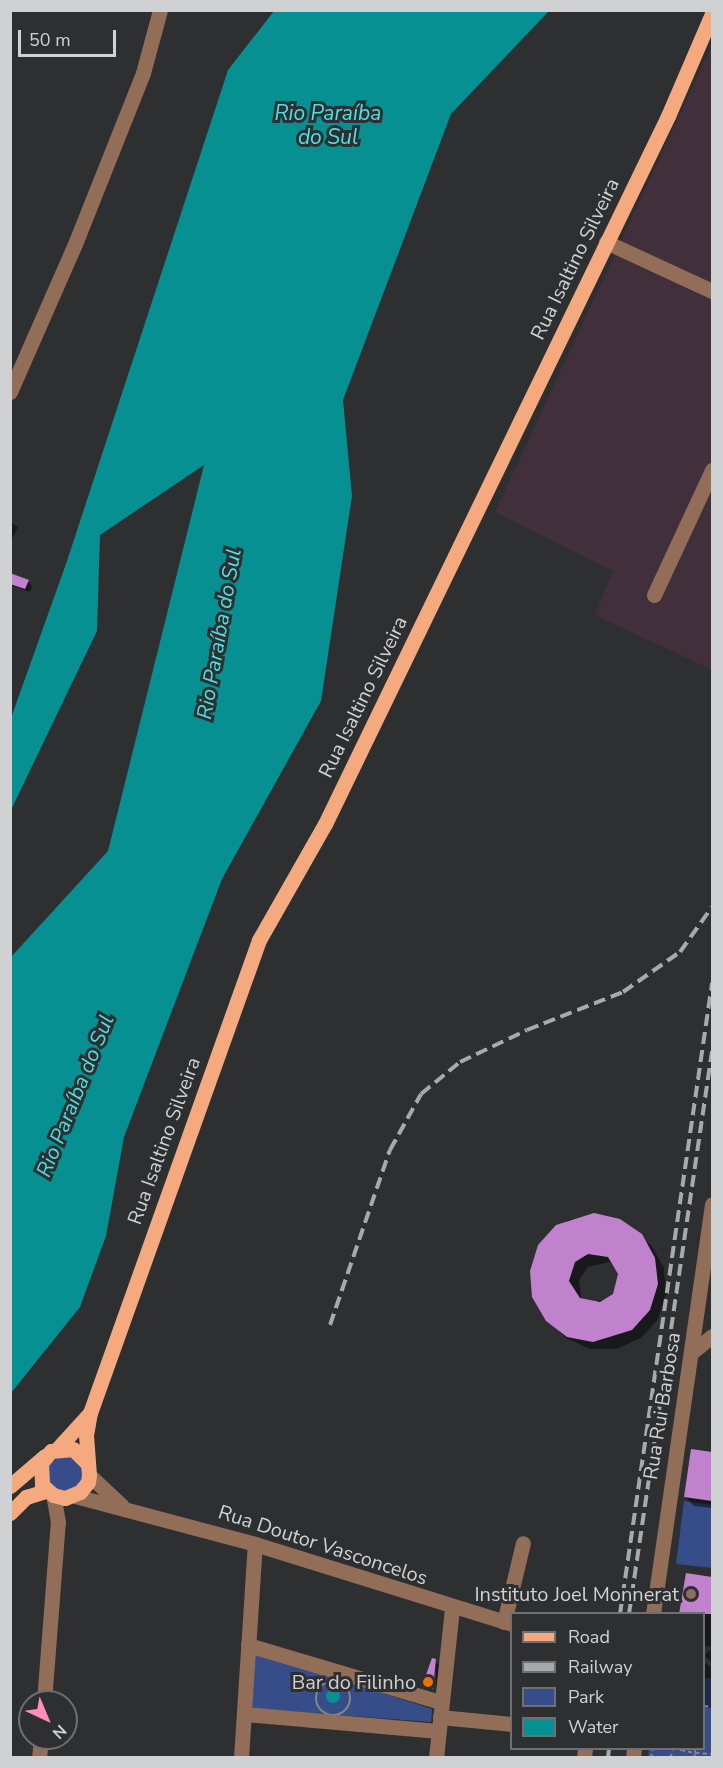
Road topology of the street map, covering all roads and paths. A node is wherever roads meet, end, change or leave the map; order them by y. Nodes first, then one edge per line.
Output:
1 (160, 10) edge
2 (712, 14) edge
3 (606, 242) junction
4 (712, 291) edge
5 (10, 392) edge
6 (712, 470) edge
7 (654, 595) dead end
8 (712, 1204) edge
9 (712, 1336) edge
10 (691, 1353) junction
11 (90, 1413) junction
12 (51, 1452) junction
13 (89, 1470) junction
14 (10, 1486) edge
15 (50, 1493) junction
16 (73, 1496) junction
17 (122, 1506) junction
18 (10, 1513) edge
19 (58, 1522) junction
20 (524, 1543) dead end
21 (255, 1544) junction
22 (452, 1609) junction
23 (510, 1612) edge
24 (653, 1612) edge
25 (508, 1623) edge
26 (248, 1645) junction
27 (320, 1677) dead end
28 (340, 1682) junction
29 (354, 1687) dead end
30 (45, 1690) edge
31 (310, 1712) dead end
32 (244, 1714) junction
33 (332, 1715) junction
34 (344, 1715) dead end
35 (439, 1717) junction
36 (510, 1724) edge
37 (673, 1750) edge
38 (712, 1754) edge
39 (694, 1755) edge
40 (241, 1758) edge
41 (436, 1758) edge
42 (669, 1758) edge

1 - 5 street
2 - 3 main road, Rua Isaltino Silveira
3 - 4 street
3 - 11 main road, Rua Isaltino Silveira
6 - 7 street
8 - 10 street, Rua Rui Barbosa
9 - 10 street
10 - 24 street, Rua Rui Barbosa
11 - 12 main road
11 - 13 main road
12 - 13 main road
12 - 14 main road
12 - 15 main road
13 - 16 main road
13 - 17 street, Rua Doutor Vasconcelos
15 - 16 main road
15 - 18 main road
15 - 19 street
16 - 17 street, Rua Doutor Vasconcelos
16 - 19 street
17 - 21 street, Rua Doutor Vasconcelos
19 - 30 street
20 - 23 street
21 - 22 street, Rua Doutor Vasconcelos
21 - 26 street
22 - 25 street, Rua Doutor Vasconcelos
22 - 35 street
26 - 32 street
26 - 35 street
27 - 28 path
28 - 29 path
28 - 33 path
28 - 33 path
31 - 33 path
32 - 35 street
32 - 40 street
33 - 34 path
35 - 36 street
35 - 41 street
37 - 39 path
37 - 42 path
38 - 39 path

